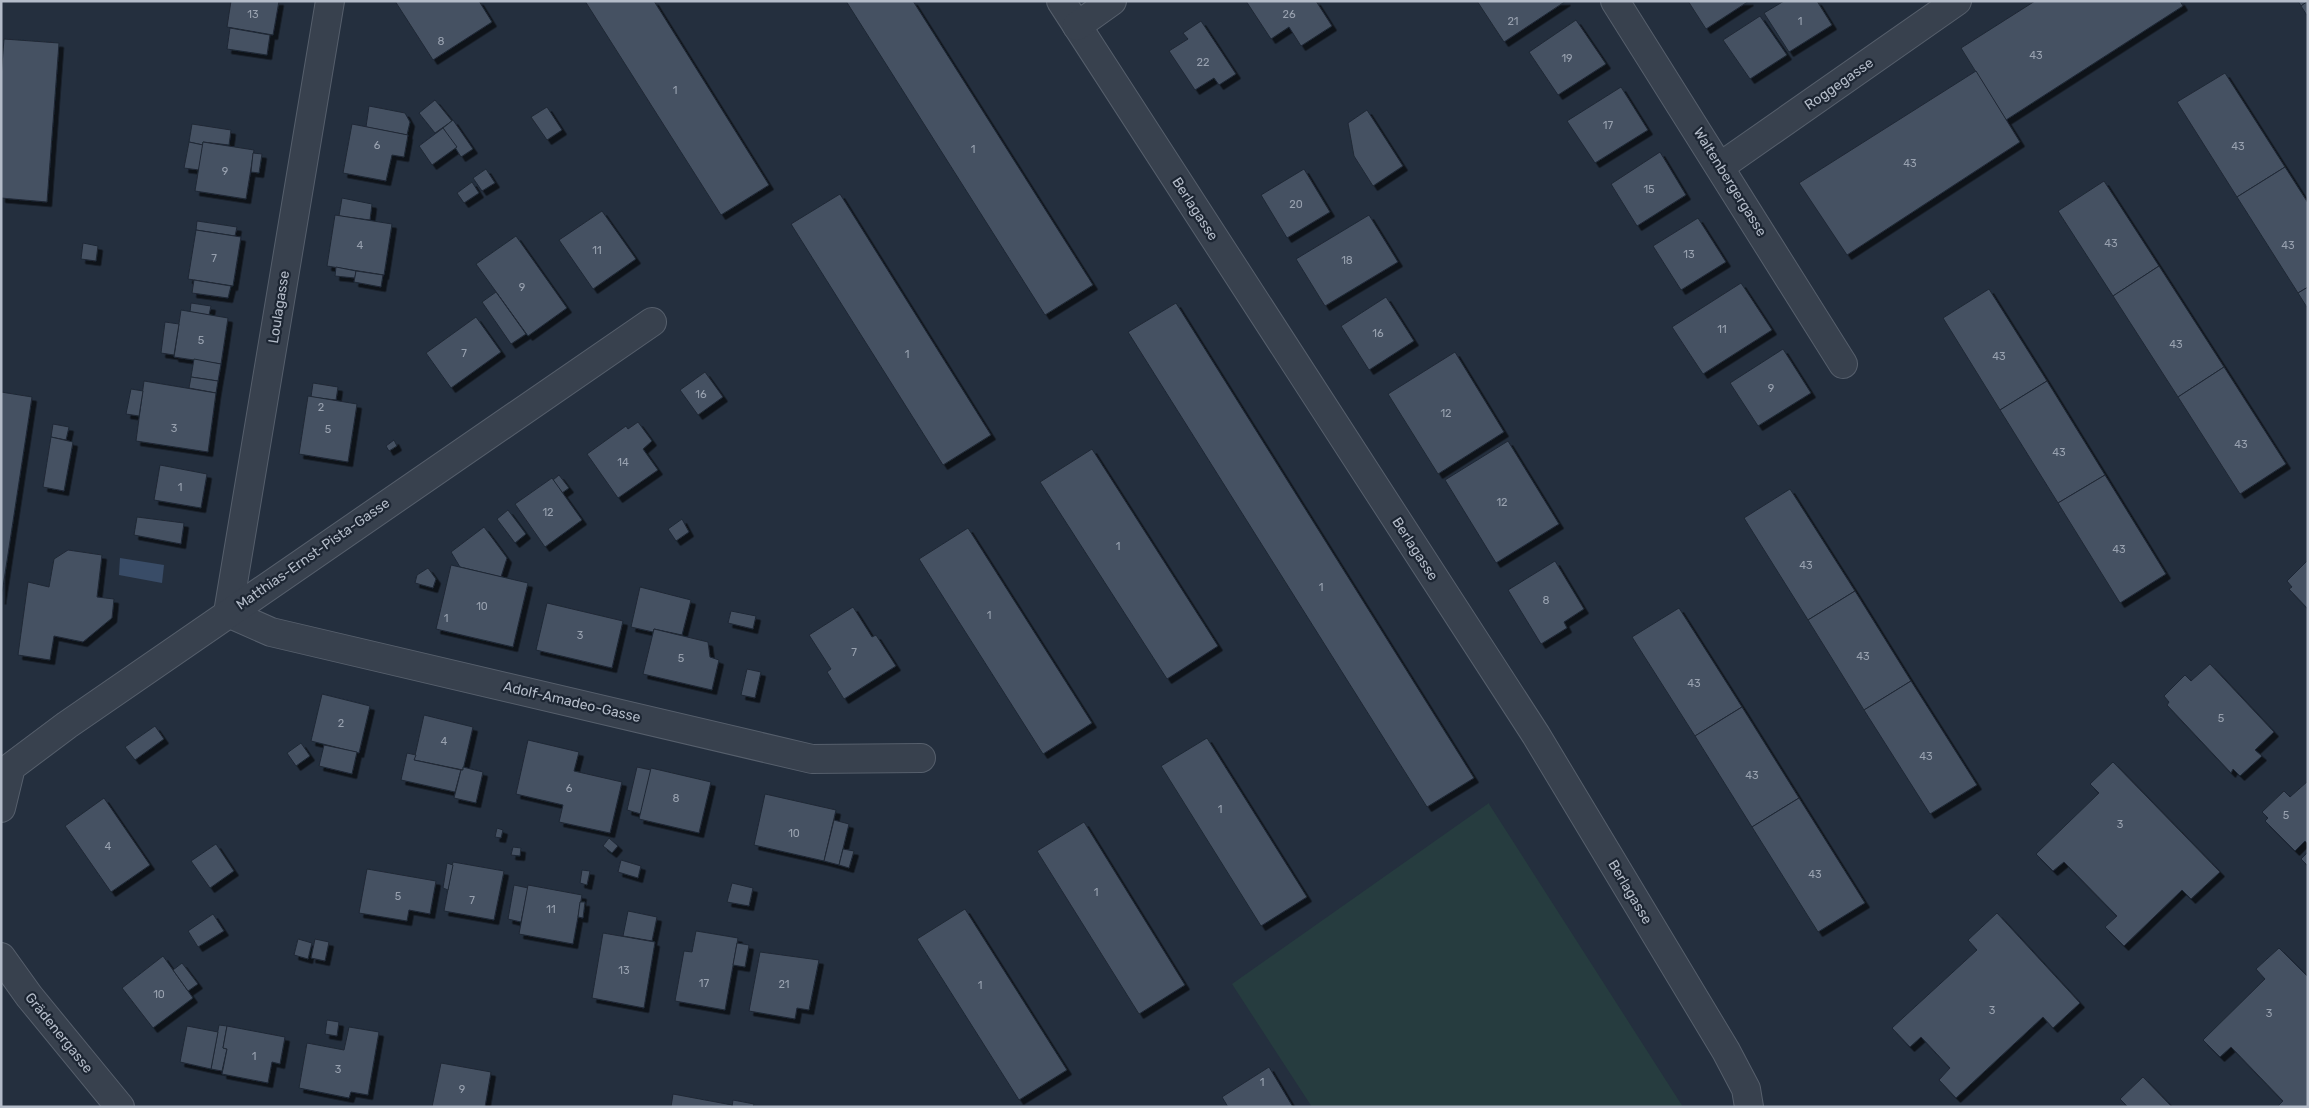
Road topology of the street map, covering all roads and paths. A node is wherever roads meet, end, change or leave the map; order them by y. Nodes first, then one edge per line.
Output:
1 (330, 1) edge
2 (1062, 1) edge
3 (1112, 1) edge
4 (1615, 1) edge
5 (1957, 1) edge
6 (1077, 26) junction
7 (1721, 166) junction
8 (652, 322) dead end
9 (1843, 364) dead end
10 (228, 613) junction
11 (921, 758) dead end
12 (1, 808) edge
13 (1, 957) edge
14 (120, 1107) edge
15 (1749, 1107) edge

1 - 10 street, Loulagasse
2 - 6 street, Berlagasse
3 - 6 street
4 - 7 street, Waltenbergergasse
5 - 7 street, Roggegasse
6 - 15 street, Berlagasse
7 - 9 street, Waltenbergergasse
8 - 10 street, Matthias-Ernst-Pista-Gasse
10 - 11 street, Adolf-Amadeo-Gasse
10 - 12 street, Matthias-Ernst-Pista-Gasse
13 - 14 street, Grädenergasse

